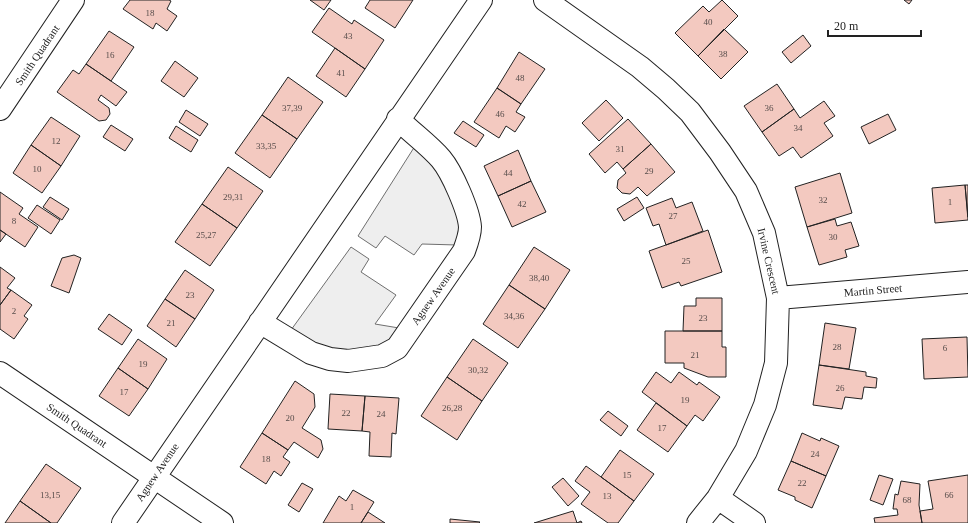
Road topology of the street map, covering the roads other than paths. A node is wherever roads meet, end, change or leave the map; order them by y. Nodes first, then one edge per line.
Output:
1 (73, 0) edge
2 (481, 0) edge
3 (545, 0) edge
4 (0, 109) edge
5 (398, 120) junction
6 (968, 282) edge
7 (778, 298) junction
8 (260, 322) junction
9 (0, 373) edge
10 (153, 477) junction
11 (718, 498) junction
12 (123, 523) edge
13 (222, 523) edge
14 (698, 523) edge
15 (754, 523) edge

1 - 4 street, Smith Quadrant
2 - 5 street, Agnew Avenue
3 - 7 street, Irvine Crescent
5 - 8 street, Agnew Avenue
5 - 8 street, Agnew Avenue
6 - 7 street, Martin Street
7 - 11 street, Irvine Crescent
8 - 10 street, Agnew Avenue
9 - 10 street, Smith Quadrant
10 - 12 street, Agnew Avenue
10 - 13 street
11 - 14 street, Irvine Crescent
11 - 15 street

